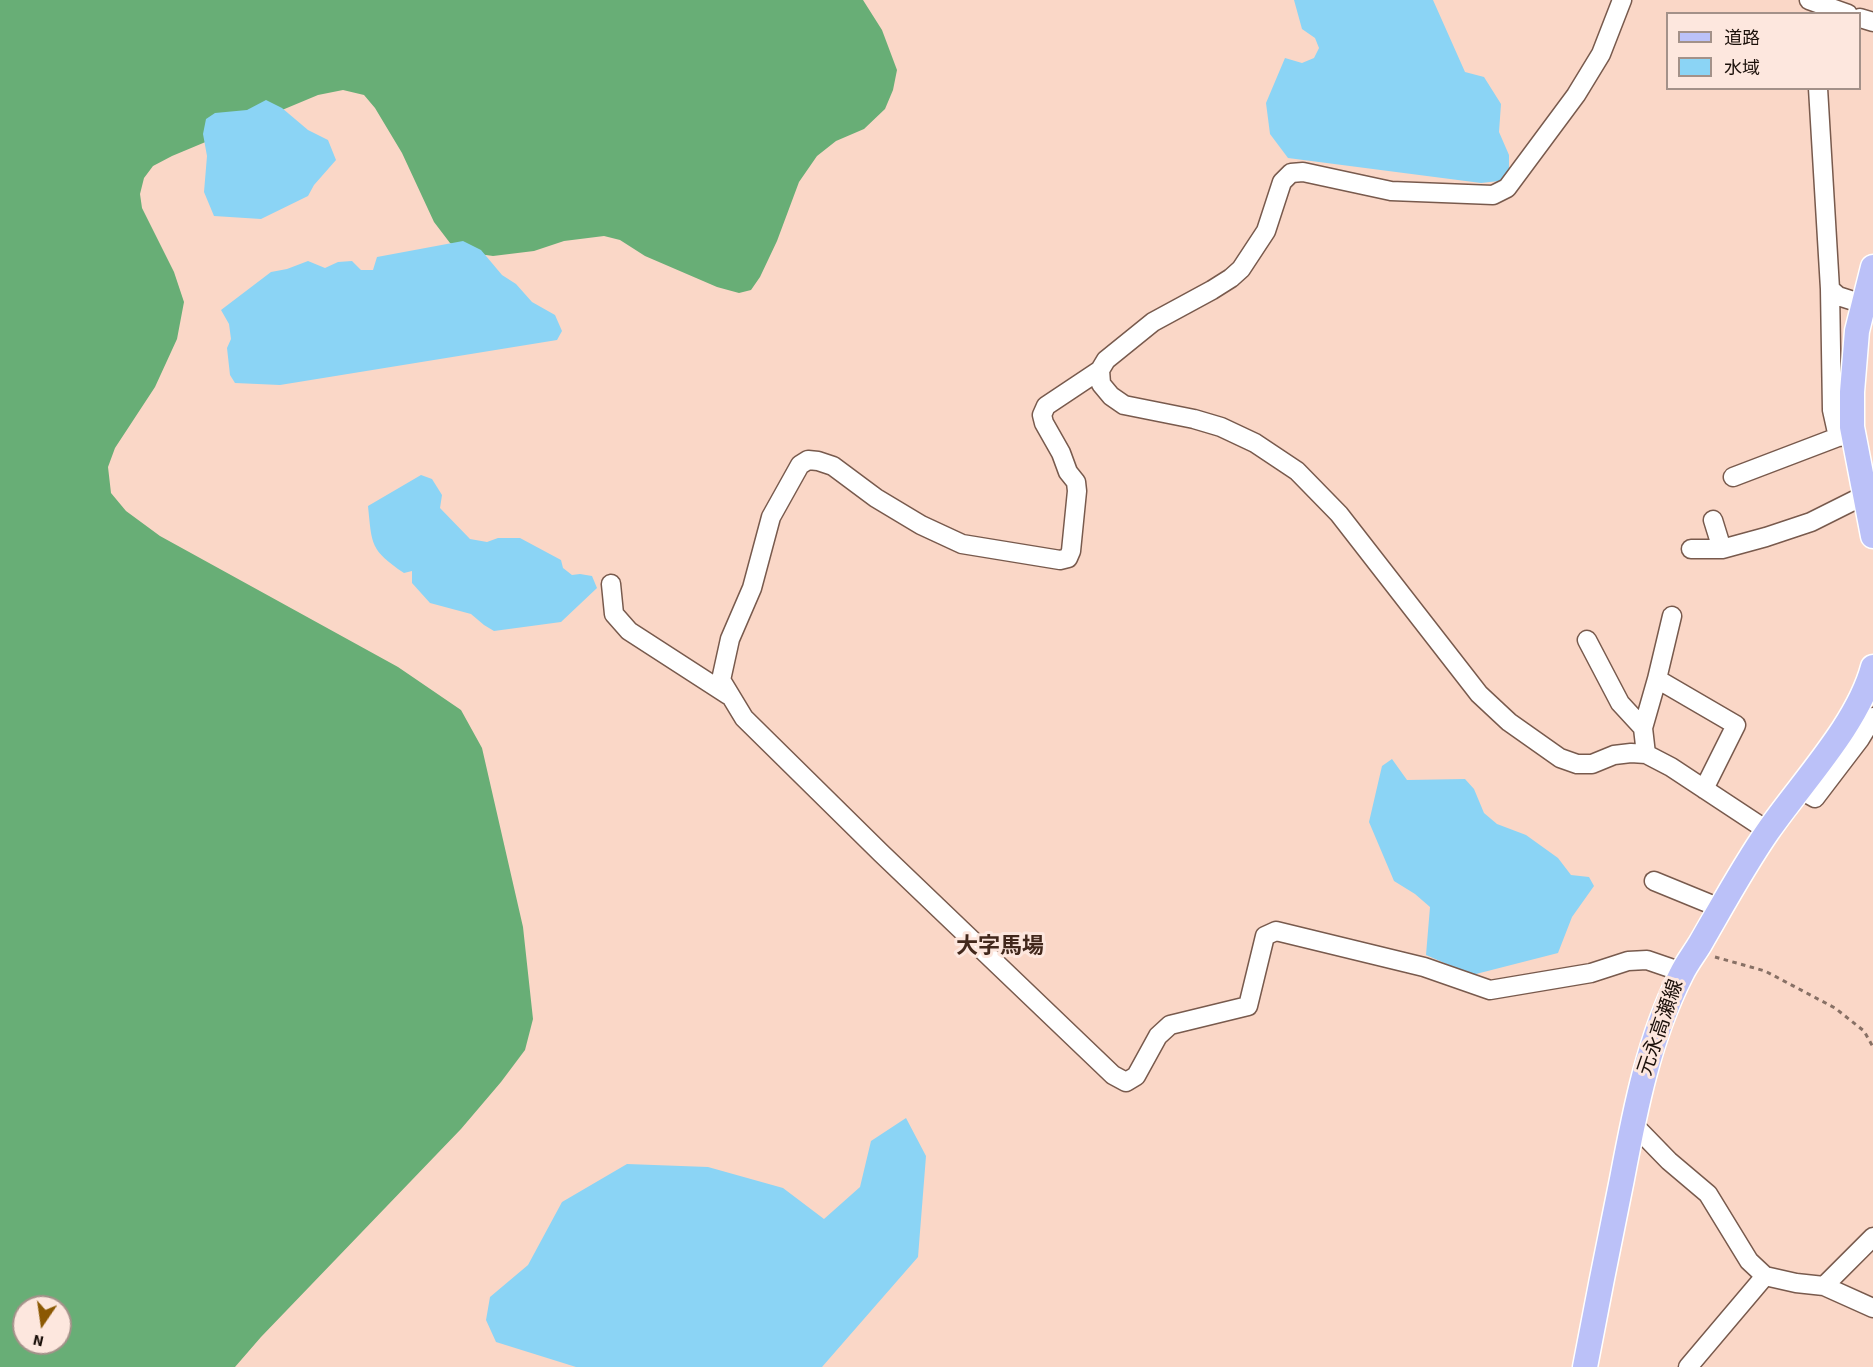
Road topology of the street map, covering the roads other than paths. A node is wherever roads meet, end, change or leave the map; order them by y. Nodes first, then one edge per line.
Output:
1 (1622, 0) edge
2 (1814, 4) edge
3 (1841, 12) edge
4 (1818, 90) edge
5 (1873, 267) edge
6 (1830, 289) junction
7 (1863, 304) junction
8 (1101, 370) junction
9 (1846, 436) junction
10 (1733, 477) dead end
11 (1865, 495) junction
12 (1713, 520) dead end
13 (1873, 537) edge
14 (1692, 549) dead end
15 (1722, 549) junction
16 (611, 584) dead end
17 (1672, 616) dead end
18 (1587, 640) dead end
19 (1873, 667) edge
20 (1657, 680) junction
21 (732, 698) junction
22 (1873, 717) edge
23 (1643, 728) junction
24 (1646, 754) junction
25 (1704, 789) junction
26 (1799, 789) junction
27 (1768, 831) junction
28 (1654, 881) dead end
29 (1720, 908) junction
30 (1682, 972) junction
31 (1633, 1124) junction
32 (1873, 1237) edge
33 (1765, 1276) junction
34 (1824, 1286) junction
35 (1873, 1308) edge
36 (1585, 1367) edge
37 (1688, 1367) edge

1 - 8 street
2 - 3 street
4 - 6 street
5 - 7 main road
6 - 7 street
6 - 9 street
7 - 9 main road
8 - 21 street
8 - 24 street
9 - 10 street
9 - 11 main road
11 - 13 main road
11 - 15 street
12 - 15 street
14 - 15 street
16 - 21 street
17 - 20 street
18 - 23 street
19 - 26 main road, 元永高瀬線
20 - 23 street
20 - 25 street
21 - 30 street
22 - 26 street
23 - 24 street
24 - 25 street
25 - 27 street
26 - 27 main road, 元永高瀬線
27 - 29 main road, 元永高瀬線
28 - 29 street
29 - 30 main road, 元永高瀬線
30 - 31 main road, 元永高瀬線
31 - 33 street
31 - 36 main road, 元永高瀬線
32 - 34 street
33 - 34 street
33 - 37 street
34 - 35 street

